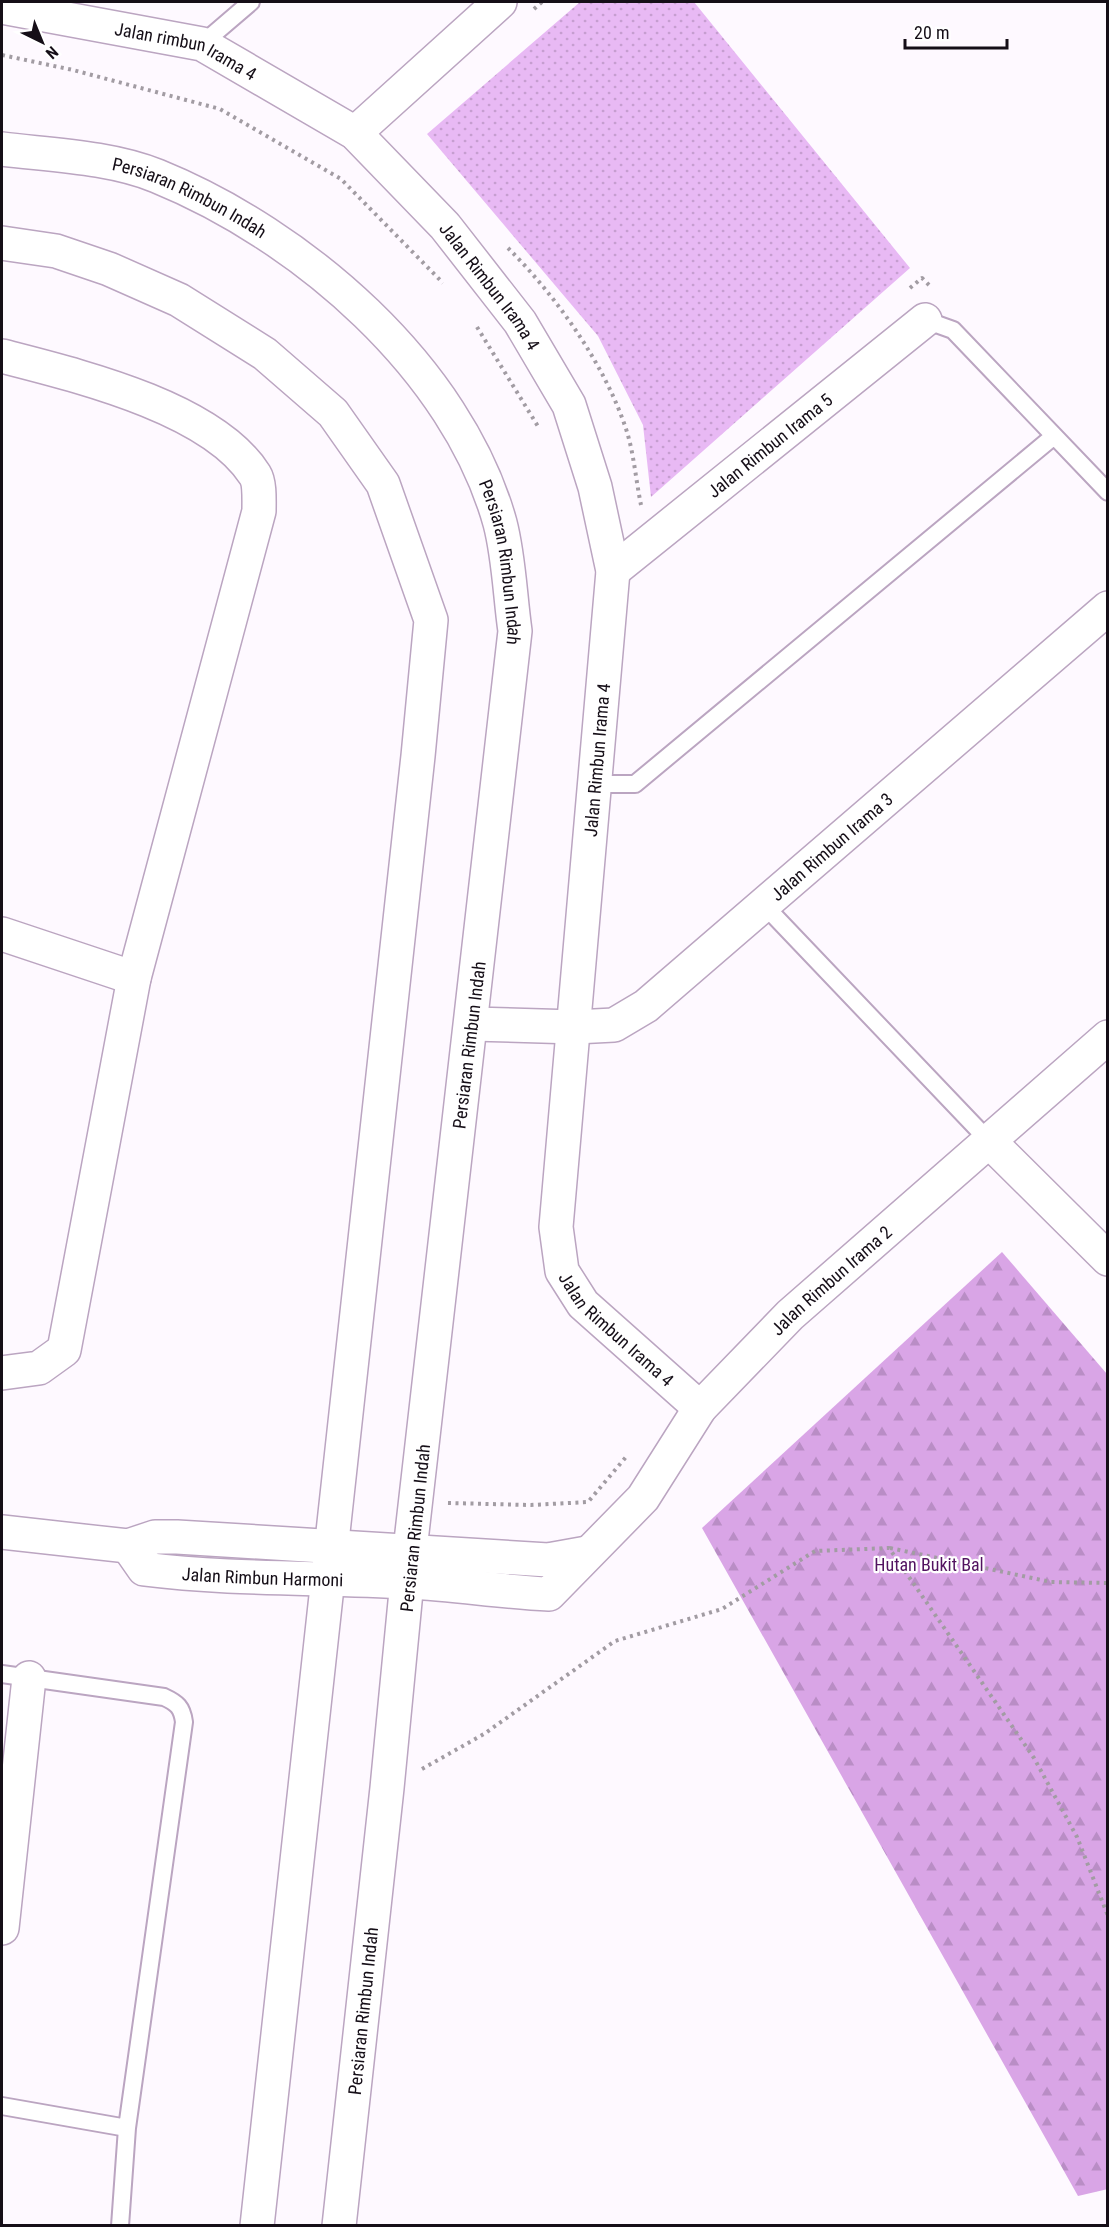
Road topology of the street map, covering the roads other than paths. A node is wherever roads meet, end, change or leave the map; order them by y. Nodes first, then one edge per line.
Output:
1 (251, 2) edge
2 (5, 5) edge
3 (512, 9) edge
4 (202, 44) junction
5 (355, 133) junction
6 (2, 150) edge
7 (2, 243) edge
8 (932, 307) joint
9 (2, 356) edge
10 (1054, 436) junction
11 (1107, 492) edge
12 (613, 571) junction
13 (1107, 608) edge
14 (595, 784) junction
15 (764, 905) junction
16 (2, 934) edge
17 (134, 978) junction
18 (472, 1024) junction
19 (575, 1027) junction
20 (1107, 1037) edge
21 (989, 1141) junction
22 (1107, 1259) edge
23 (2, 1373) edge
24 (700, 1408) junction
25 (2, 1532) edge
26 (128, 1546) junction
27 (330, 1548) junction
28 (410, 1550) junction
29 (588, 1553) junction
30 (327, 1581) junction
31 (409, 1582) junction
32 (15, 1676) edge
33 (2, 1928) edge
34 (2, 2106) edge
35 (127, 2128) junction
36 (120, 2226) edge
37 (257, 2226) edge
38 (339, 2226) edge

1 - 4 lane
2 - 4 street, Jalan rimbun Irama 4
3 - 5 street
4 - 5 street, Jalan rimbun Irama 4
5 - 12 street, Jalan Rimbun Irama 4
6 - 18 street, Persiaran Rimbun Indah
7 - 27 street
8 - 10 lane
8 - 12 street, Jalan Rimbun Irama 5
9 - 17 street
10 - 11 lane
10 - 14 lane
12 - 14 street, Jalan Rimbun Irama 4
13 - 15 street, Jalan Rimbun Irama 3
14 - 19 street, Jalan Rimbun Irama 4
15 - 19 street, Jalan Rimbun Irama 3
15 - 21 lane
16 - 17 street
17 - 23 street
18 - 19 street, Jalan Rimbun Irama 3
18 - 28 street, Persiaran Rimbun Indah
19 - 24 street, Jalan Rimbun Irama 4
20 - 21 street, Jalan Rimbun Irama 2
21 - 22 street
21 - 24 street, Jalan Rimbun Irama 2
24 - 29 street, Jalan Rimbun Irama 2
25 - 26 street, Jalan Rimbun Harmoni
26 - 27 street, Jalan Rimbun Harmoni
26 - 30 street, Jalan Rimbun Harmoni
27 - 28 street, Jalan Rimbun Harmoni
27 - 30 street
28 - 29 street
28 - 31 street, Persiaran Rimbun Indah
29 - 31 street, Jalan Rimbun Irama 2
30 - 31 street, Jalan Rimbun Harmoni
30 - 37 street
31 - 38 street, Persiaran Rimbun Indah
32 - 33 street
32 - 35 lane
34 - 35 lane
35 - 36 lane

